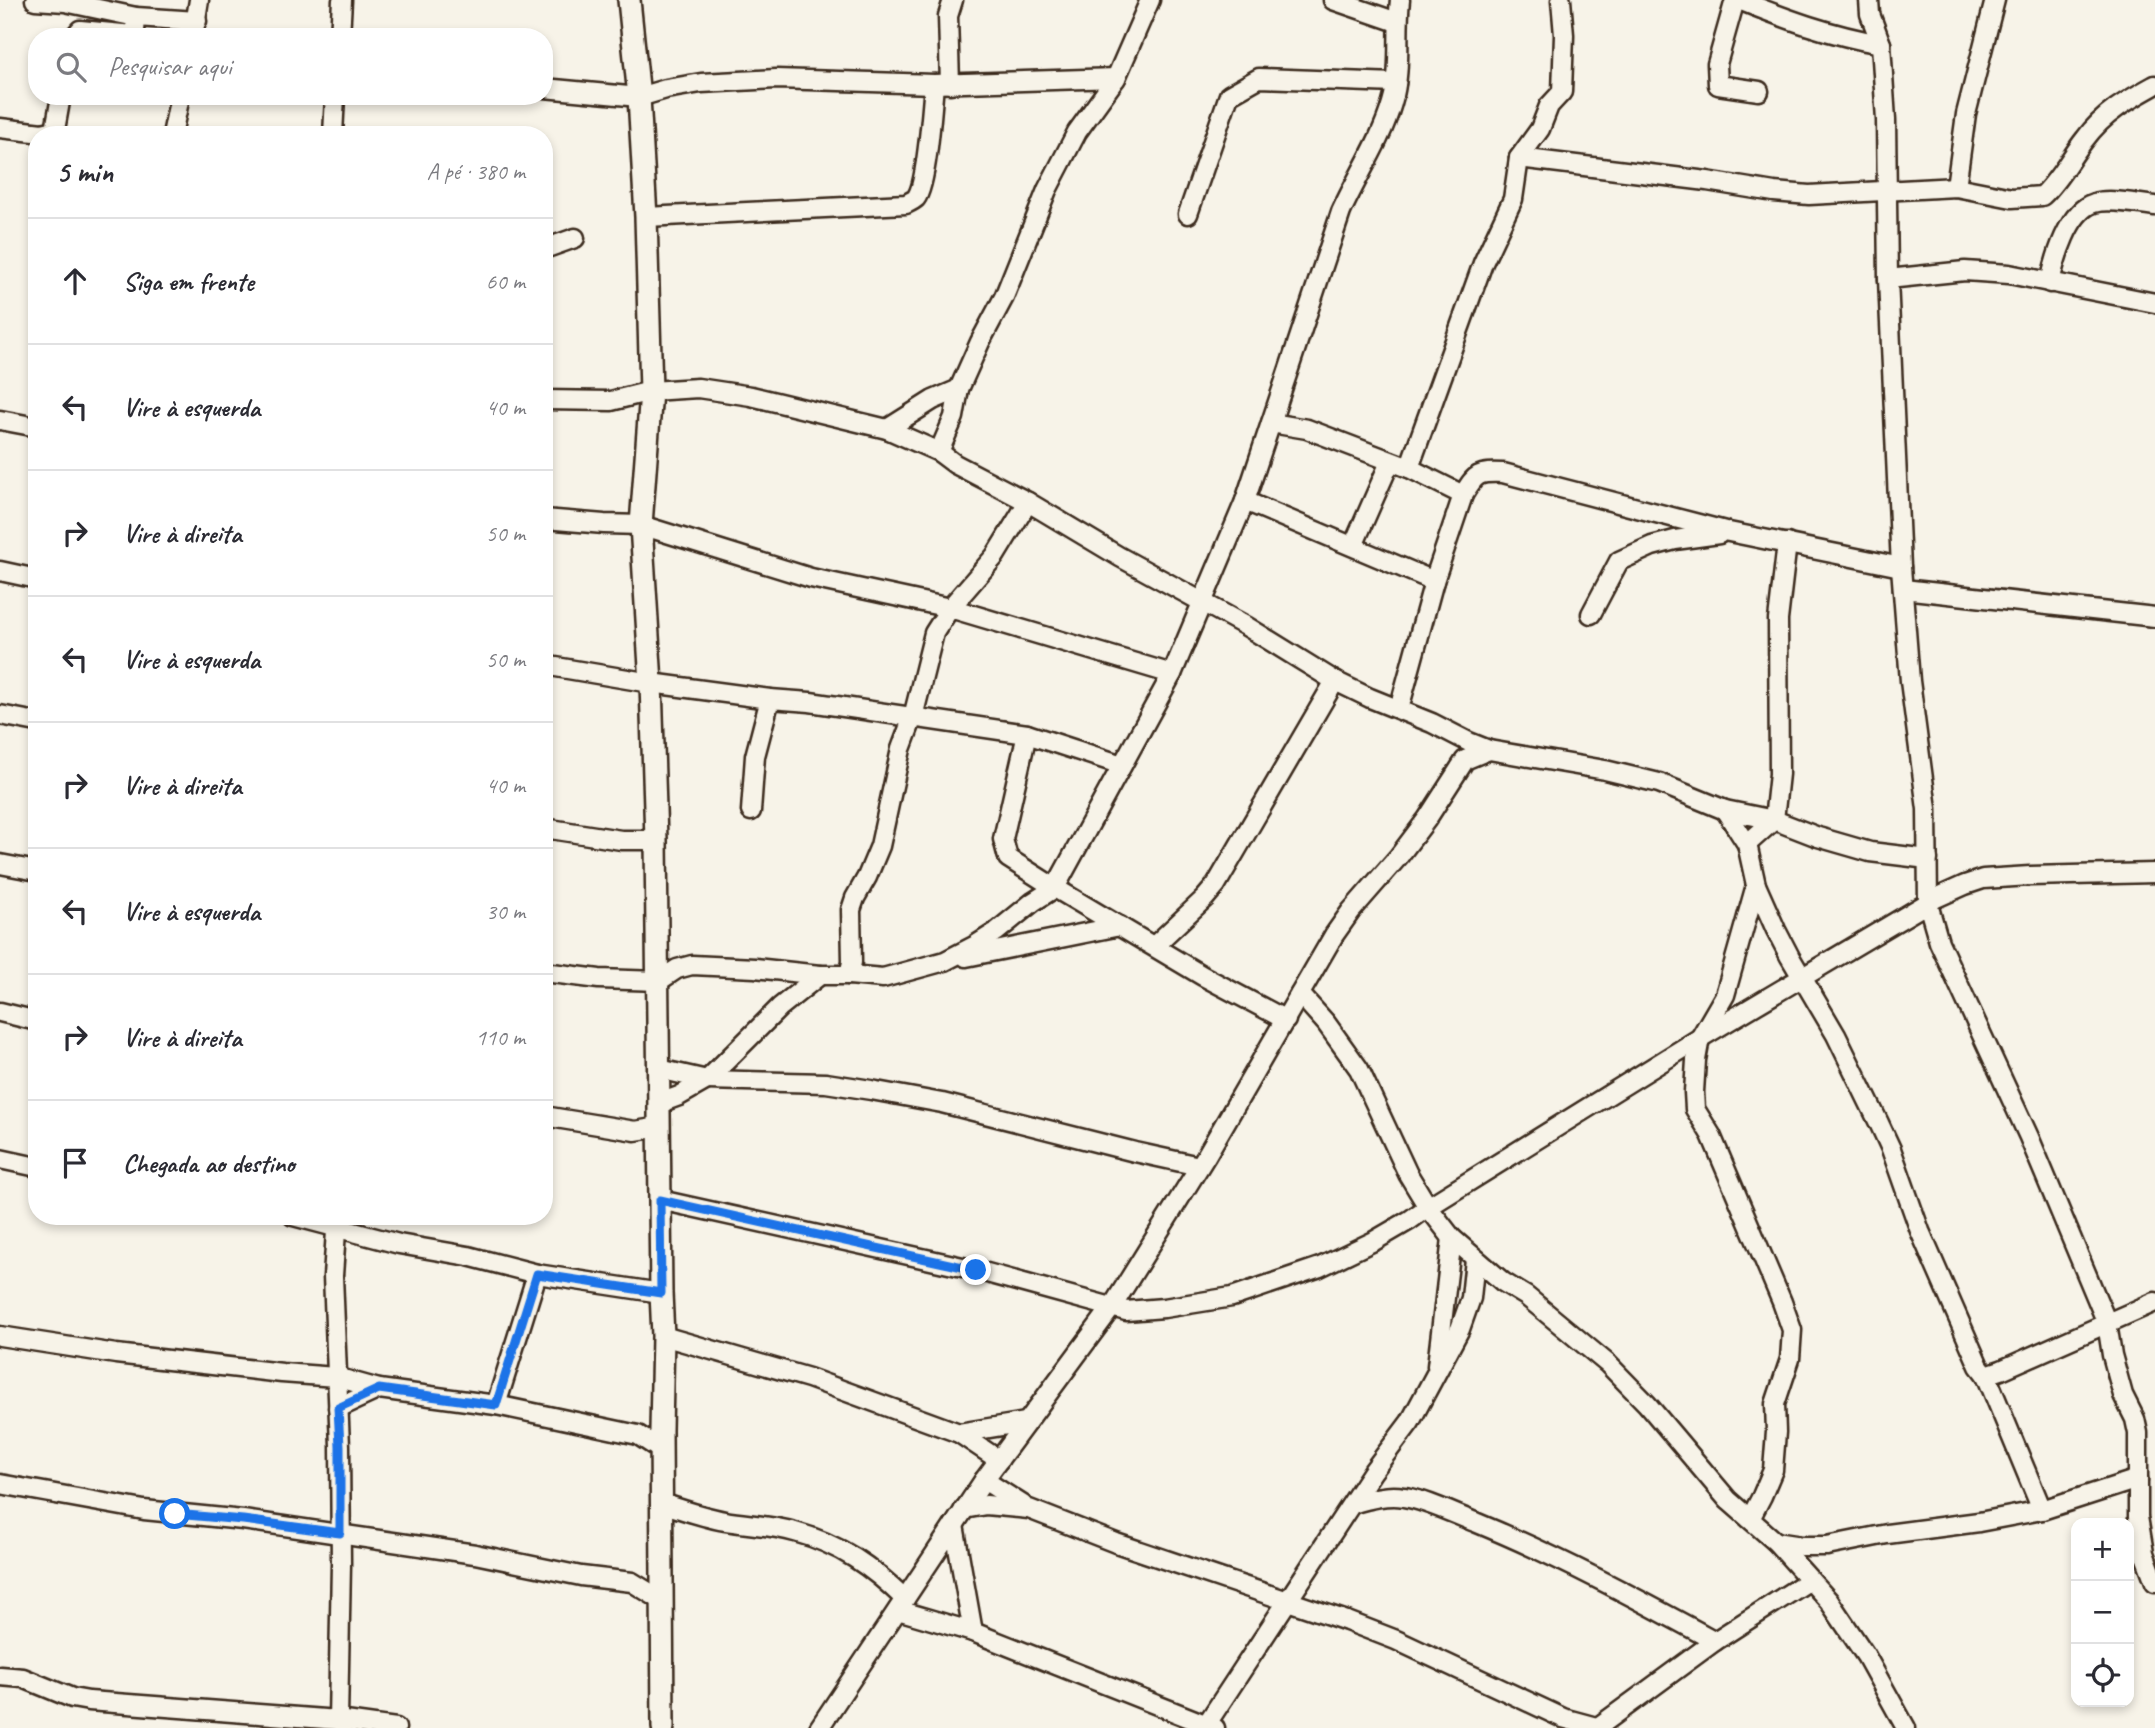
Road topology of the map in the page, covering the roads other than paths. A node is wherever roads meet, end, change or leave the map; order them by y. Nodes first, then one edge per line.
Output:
1 (35, 0) edge
2 (199, 0) edge
3 (342, 0) edge
4 (629, 0) edge
5 (953, 0) edge
6 (1150, 0) edge
7 (1333, 0) edge
8 (1401, 0) edge
9 (1561, 0) edge
10 (1737, 0) edge
11 (1869, 0) edge
12 (1995, 0) edge
13 (136, 17) junction
14 (1397, 22) junction
15 (135, 28) edge
16 (190, 28) edge
17 (195, 28) edge
18 (340, 28) edge
19 (1881, 44) junction
20 (1116, 78) junction
21 (1396, 83) junction
22 (942, 84) junction
23 (2155, 85) edge
24 (553, 89) edge
25 (1759, 91) dead end
26 (639, 97) junction
27 (60, 105) edge
28 (178, 105) edge
29 (334, 105) edge
30 (58, 126) edge
31 (174, 126) edge
32 (333, 126) edge
33 (0, 128) edge
34 (28, 131) edge
35 (1519, 158) junction
36 (1956, 187) junction
37 (1886, 190) junction
38 (2155, 206) edge
39 (1188, 214) dead end
40 (646, 217) junction
41 (575, 239) dead end
42 (553, 247) edge
43 (1888, 278) junction
44 (2050, 283) junction
45 (2155, 303) edge
46 (959, 389) junction
47 (651, 391) junction
48 (553, 400) edge
49 (1279, 403) junction
50 (0, 420) edge
51 (1271, 423) junction
52 (28, 425) edge
53 (887, 429) junction
54 (1307, 429) junction
55 (939, 452) junction
56 (1390, 462) junction
57 (1409, 468) junction
58 (1463, 495) junction
59 (1245, 501) junction
60 (1028, 502) junction
61 (553, 520) edge
62 (641, 525) junction
63 (1729, 533) junction
64 (1787, 543) junction
65 (1353, 546) junction
66 (1901, 567) junction
67 (0, 571) edge
68 (28, 577) edge
69 (1434, 582) junction
70 (1903, 589) junction
71 (1201, 602) junction
72 (950, 608) junction
73 (1591, 614) dead end
74 (2155, 618) edge
75 (553, 667) edge
76 (1172, 674) junction
77 (1335, 681) junction
78 (651, 683) junction
79 (770, 699) junction
80 (1399, 709) junction
81 (0, 715) edge
82 (913, 717) junction
83 (28, 720) edge
84 (1027, 734) junction
85 (1453, 735) junction
86 (1489, 750) junction
87 (1465, 760) junction
88 (1122, 765) junction
89 (1725, 810) junction
90 (751, 811) dead end
91 (1774, 820) junction
92 (553, 829) edge
93 (656, 840) junction
94 (1746, 844) junction
95 (1928, 859) junction
96 (0, 864) edge
97 (28, 869) edge
98 (2155, 873) edge
99 (1756, 885) junction
100 (1055, 888) junction
101 (1928, 904) junction
102 (1120, 926) junction
103 (1154, 946) junction
104 (946, 961) junction
105 (553, 973) edge
106 (821, 975) junction
107 (849, 975) junction
108 (1802, 978) junction
109 (659, 981) junction
110 (1300, 995) junction
111 (0, 1012) edge
112 (28, 1019) edge
113 (1286, 1020) junction
114 (1700, 1038) junction
115 (659, 1069) junction
116 (707, 1080) junction
117 (660, 1103) junction
118 (553, 1118) edge
119 (660, 1127) junction
120 (0, 1159) edge
121 (28, 1165) edge
122 (1199, 1166) junction
123 (660, 1200) junction
124 (1428, 1207) junction
125 (337, 1225) edge
126 (345, 1225) edge
127 (1452, 1238) junction
128 (1475, 1259) junction
129 (537, 1274) junction
130 (1503, 1282) junction
131 (661, 1293) junction
132 (1471, 1298) junction
133 (2155, 1302) edge
134 (1112, 1307) junction
135 (2107, 1323) junction
136 (0, 1336) edge
137 (663, 1336) junction
138 (1986, 1375) junction
139 (336, 1377) junction
140 (1436, 1377) junction
141 (379, 1389) junction
142 (496, 1405) junction
143 (338, 1408) junction
144 (1026, 1422) junction
145 (959, 1433) junction
146 (661, 1440) junction
147 (999, 1460) junction
148 (2138, 1479) junction
149 (984, 1480) junction
150 (0, 1483) edge
151 (662, 1503) junction
152 (1352, 1504) junction
153 (964, 1509) junction
154 (1029, 1509) junction
155 (2042, 1510) junction
156 (1750, 1519) junction
157 (954, 1525) junction
158 (340, 1533) junction
159 (1776, 1542) junction
160 (662, 1570) junction
161 (1810, 1580) junction
162 (632, 1583) junction
163 (2155, 1583) edge
164 (663, 1601) junction
165 (1289, 1601) junction
166 (902, 1604) junction
167 (973, 1632) junction
168 (1715, 1641) junction
169 (0, 1676) edge
170 (1563, 1718) junction
171 (246, 1720) edge
172 (338, 1720) junction
173 (826, 1726) edge
174 (1208, 1727) edge
175 (396, 1728) edge
176 (663, 1728) edge
177 (1545, 1728) edge
178 (1599, 1728) edge
179 (1906, 1728) edge

1 - 13 street
2 - 17 street
3 - 18 street
4 - 26 street
5 - 22 street
6 - 20 street
7 - 14 street
8 - 14 street
9 - 35 street
10 - 19 street
10 - 25 street
11 - 19 street
12 - 36 street
13 - 15 street
13 - 16 street
14 - 21 street
19 - 37 street
20 - 22 street
20 - 46 street
21 - 39 street
21 - 49 street
22 - 26 street
22 - 40 street
23 - 36 street
24 - 26 street
26 - 40 street
27 - 30 street
28 - 31 street
29 - 32 street
33 - 34 street
35 - 37 street
35 - 57 street
36 - 37 street
37 - 43 street
38 - 44 street
40 - 47 street
41 - 42 street
43 - 44 street
43 - 66 street
44 - 45 street
46 - 53 street
46 - 55 street
47 - 48 street
47 - 53 street
47 - 62 street
49 - 51 street
49 - 54 street
50 - 52 street
51 - 54 street
51 - 59 street
53 - 55 street
54 - 56 street
55 - 60 street
56 - 57 street
56 - 65 street
57 - 58 street
58 - 63 street
58 - 69 street
59 - 65 street
59 - 71 street
60 - 71 street
60 - 72 street
61 - 62 street
62 - 72 street
62 - 78 street
63 - 64 street
63 - 73 street
64 - 66 street
64 - 91 street
65 - 69 street
66 - 70 street
67 - 68 street
69 - 80 street
70 - 74 street
70 - 95 street
71 - 76 street
71 - 77 street
72 - 76 street
72 - 82 street
75 - 78 street
76 - 88 street
77 - 80 street
77 - 103 street
78 - 79 street
78 - 93 street
79 - 82 street
79 - 90 street
80 - 85 street
81 - 83 street
82 - 84 street
82 - 107 street
84 - 88 street
84 - 100 street
85 - 86 street
85 - 87 street
86 - 87 street
86 - 89 street
87 - 110 street
88 - 100 street
89 - 91 street
89 - 94 street
91 - 94 street
91 - 95 street
92 - 93 street
93 - 109 street
94 - 99 street
95 - 101 street
96 - 97 street
98 - 101 street
99 - 108 street
99 - 114 street
100 - 102 street
100 - 104 street
101 - 108 street
101 - 135 street
102 - 103 street
102 - 104 street
103 - 113 street
104 - 107 street
105 - 109 street
106 - 107 street
106 - 109 street
106 - 116 street
108 - 114 street
108 - 138 street
109 - 115 street
110 - 113 street
110 - 124 street
111 - 112 street
113 - 122 street
114 - 124 street
114 - 156 street
115 - 116 street
115 - 117 street
116 - 117 street
116 - 122 street
117 - 119 street
118 - 119 street
119 - 123 street
120 - 121 street
122 - 134 street
123 - 131 street
123 - 134 street
124 - 127 street
124 - 134 street
125 - 139 street
126 - 129 street
127 - 128 street
127 - 140 street
128 - 130 street
128 - 132 street
129 - 131 street
129 - 142 street
130 - 132 street
130 - 156 street
131 - 137 street
132 - 140 street
133 - 135 street
134 - 144 street
135 - 138 street
135 - 148 street
136 - 139 street
137 - 145 street
137 - 146 street
138 - 155 street
139 - 141 street
139 - 143 street
140 - 152 street
141 - 142 street
141 - 143 street
142 - 146 street
143 - 158 street
144 - 145 street
144 - 147 street
145 - 147 street
146 - 151 street
147 - 149 street
148 - 155 street
148 - 163 street
149 - 153 street
149 - 154 street
150 - 158 street
151 - 160 street
151 - 166 street
152 - 165 street
152 - 168 street
153 - 154 street
153 - 157 street
154 - 165 street
155 - 159 street
156 - 159 street
157 - 166 street
157 - 167 street
158 - 162 street
158 - 172 street
159 - 161 street
160 - 162 street
160 - 164 street
161 - 168 street
161 - 179 street
162 - 164 street
164 - 176 street
165 - 170 street
165 - 174 street
166 - 167 street
166 - 173 street
167 - 174 street
168 - 178 street
169 - 171 street
170 - 177 street
170 - 178 street
171 - 172 street
172 - 175 street

